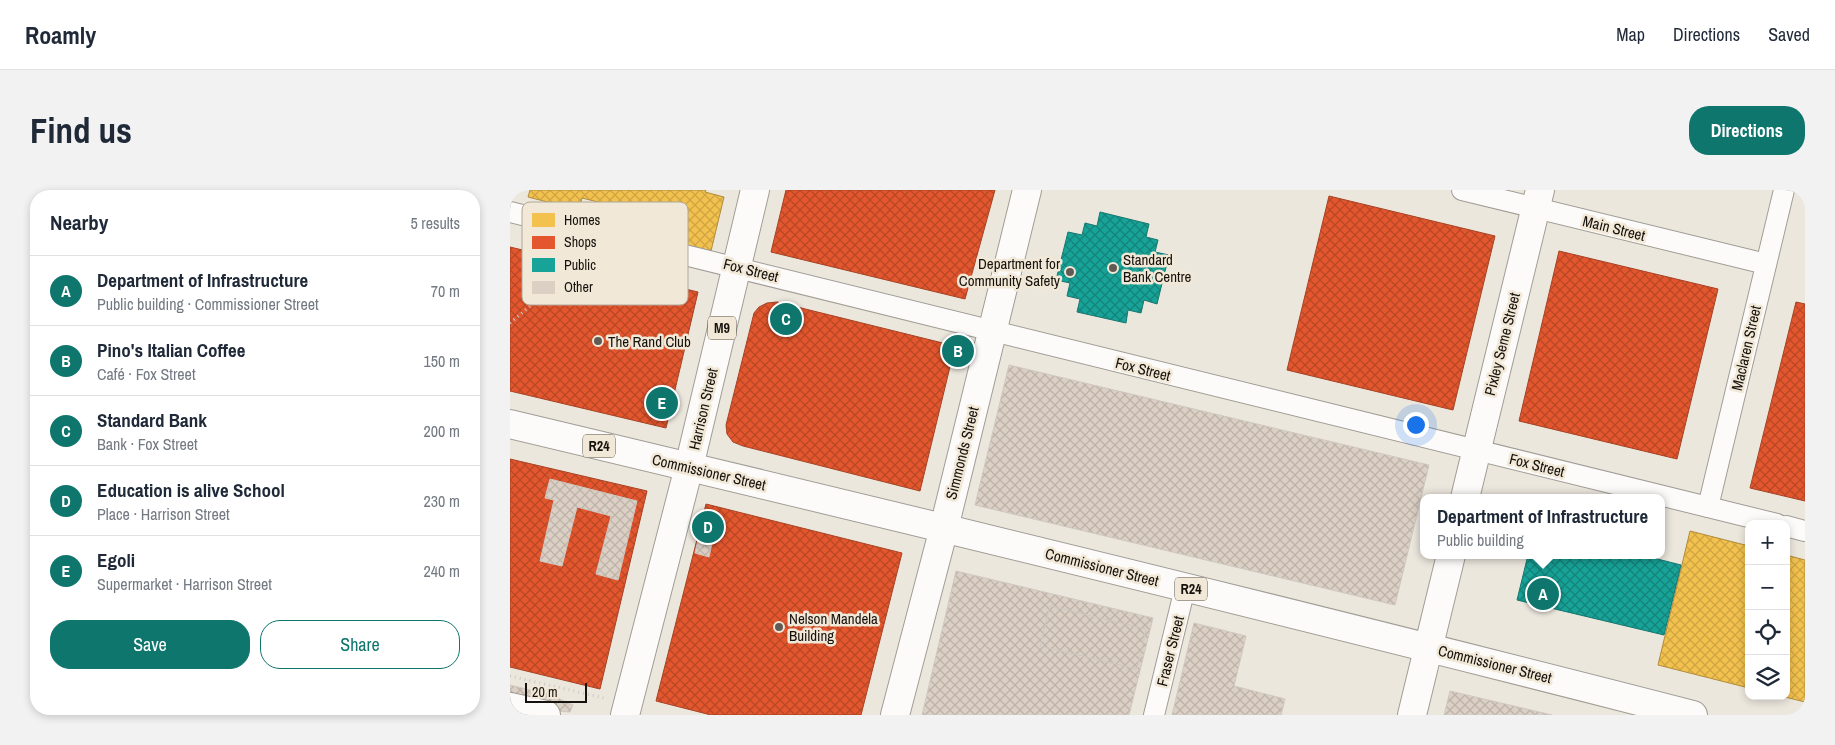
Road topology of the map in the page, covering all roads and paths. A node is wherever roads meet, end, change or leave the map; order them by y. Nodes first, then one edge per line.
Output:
1 (755, 190) edge
2 (1028, 190) edge
3 (1462, 190) edge
4 (1784, 190) edge
5 (1537, 199) edge
6 (688, 255) edge
7 (1766, 264) junction
8 (737, 267) junction
9 (531, 305) edge
10 (510, 323) edge
11 (991, 332) junction
12 (510, 424) edge
13 (1476, 450) junction
14 (689, 467) junction
15 (1466, 494) edge
16 (1655, 494) edge
17 (1665, 496) edge
18 (1708, 507) junction
19 (1761, 520) edge
20 (1790, 527) edge
21 (944, 528) junction
22 (1805, 531) edge
23 (1450, 559) edge
24 (1185, 588) junction
25 (1428, 647) junction
26 (510, 676) edge
27 (510, 707) edge
28 (617, 707) edge
29 (546, 715) edge
30 (895, 715) edge
31 (1154, 715) edge
32 (1412, 715) edge
33 (1693, 715) edge

1 - 8 main road, Harrison Street / M9
2 - 11 main road, Simmonds Street
3 - 5 street, Main Street
4 - 7 street, Maclaren Street
5 - 7 street, Main Street
5 - 13 main road, Pixley Seme Street
6 - 8 street, Fox Street
7 - 18 street, Maclaren Street
8 - 11 street, Fox Street
8 - 14 main road, Harrison Street / M9
9 - 10 path
11 - 13 street, Fox Street
11 - 21 main road, Simmonds Street
12 - 14 main road, Commissioner Street / R24
13 - 15 main road, Pixley Seme Street
13 - 16 street, Fox Street
14 - 21 main road, Commissioner Street / R24
14 - 28 main road, Harrison Street / M9
17 - 18 street, Fox Street
18 - 19 street, Fox Street
20 - 22 street
21 - 24 main road, Commissioner Street / R24
21 - 30 main road, Simmonds Street
23 - 25 main road
24 - 25 main road, Commissioner Street / R24
24 - 31 street, Fraser Street
25 - 32 main road
25 - 33 main road, Commissioner Street / R24
26 - 28 path
27 - 29 main road

